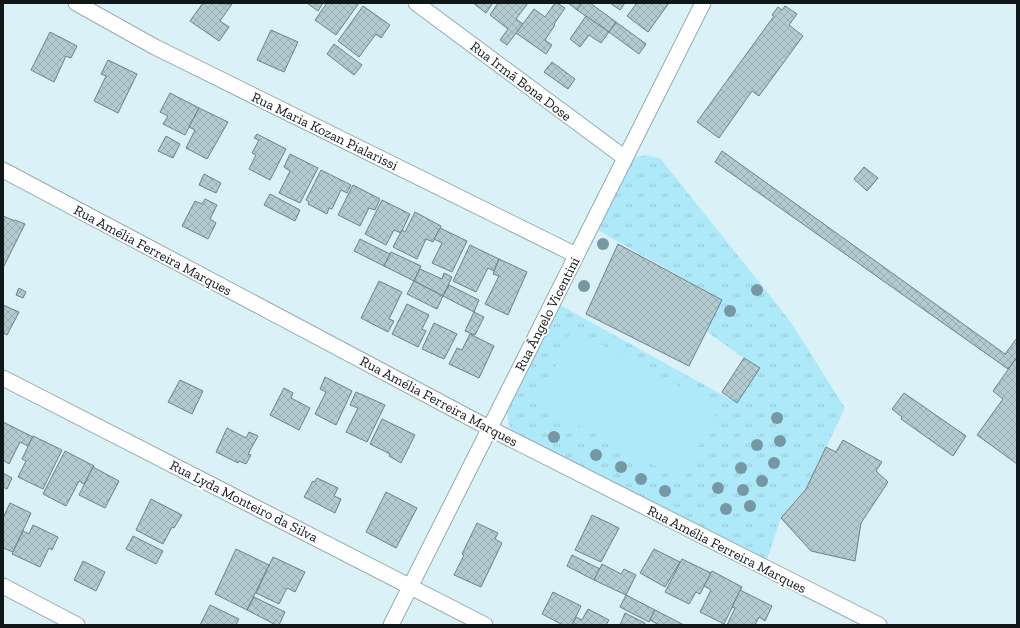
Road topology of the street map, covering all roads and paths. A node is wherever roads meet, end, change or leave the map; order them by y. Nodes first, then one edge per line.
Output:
1 (76, 3) edge
2 (416, 3) edge
3 (703, 3) edge
4 (625, 158) junction
5 (3, 170) edge
6 (576, 255) junction
7 (3, 378) edge
8 (490, 428) junction
9 (3, 586) edge
10 (410, 586) junction
11 (77, 625) edge
12 (391, 625) edge
13 (485, 625) edge
14 (879, 625) edge

1 - 6 street, Rua Maria Kozan Pialarissi
2 - 4 street, Rua Irmã Bona Dose
3 - 4 street, Rua Ângelo Vicentini
4 - 6 street, Rua Ângelo Vicentini
5 - 8 street, Rua Amélia Ferreira Marques
6 - 8 street, Rua Ângelo Vicentini
7 - 10 street, Rua Lyda Monteiro da Silva
8 - 10 street, Rua Ângelo Vicentini
8 - 14 street, Rua Amélia Ferreira Marques
9 - 11 street
10 - 12 street, Rua Ângelo Vicentini
10 - 13 street, Rua Lyda Monteiro da Silva

